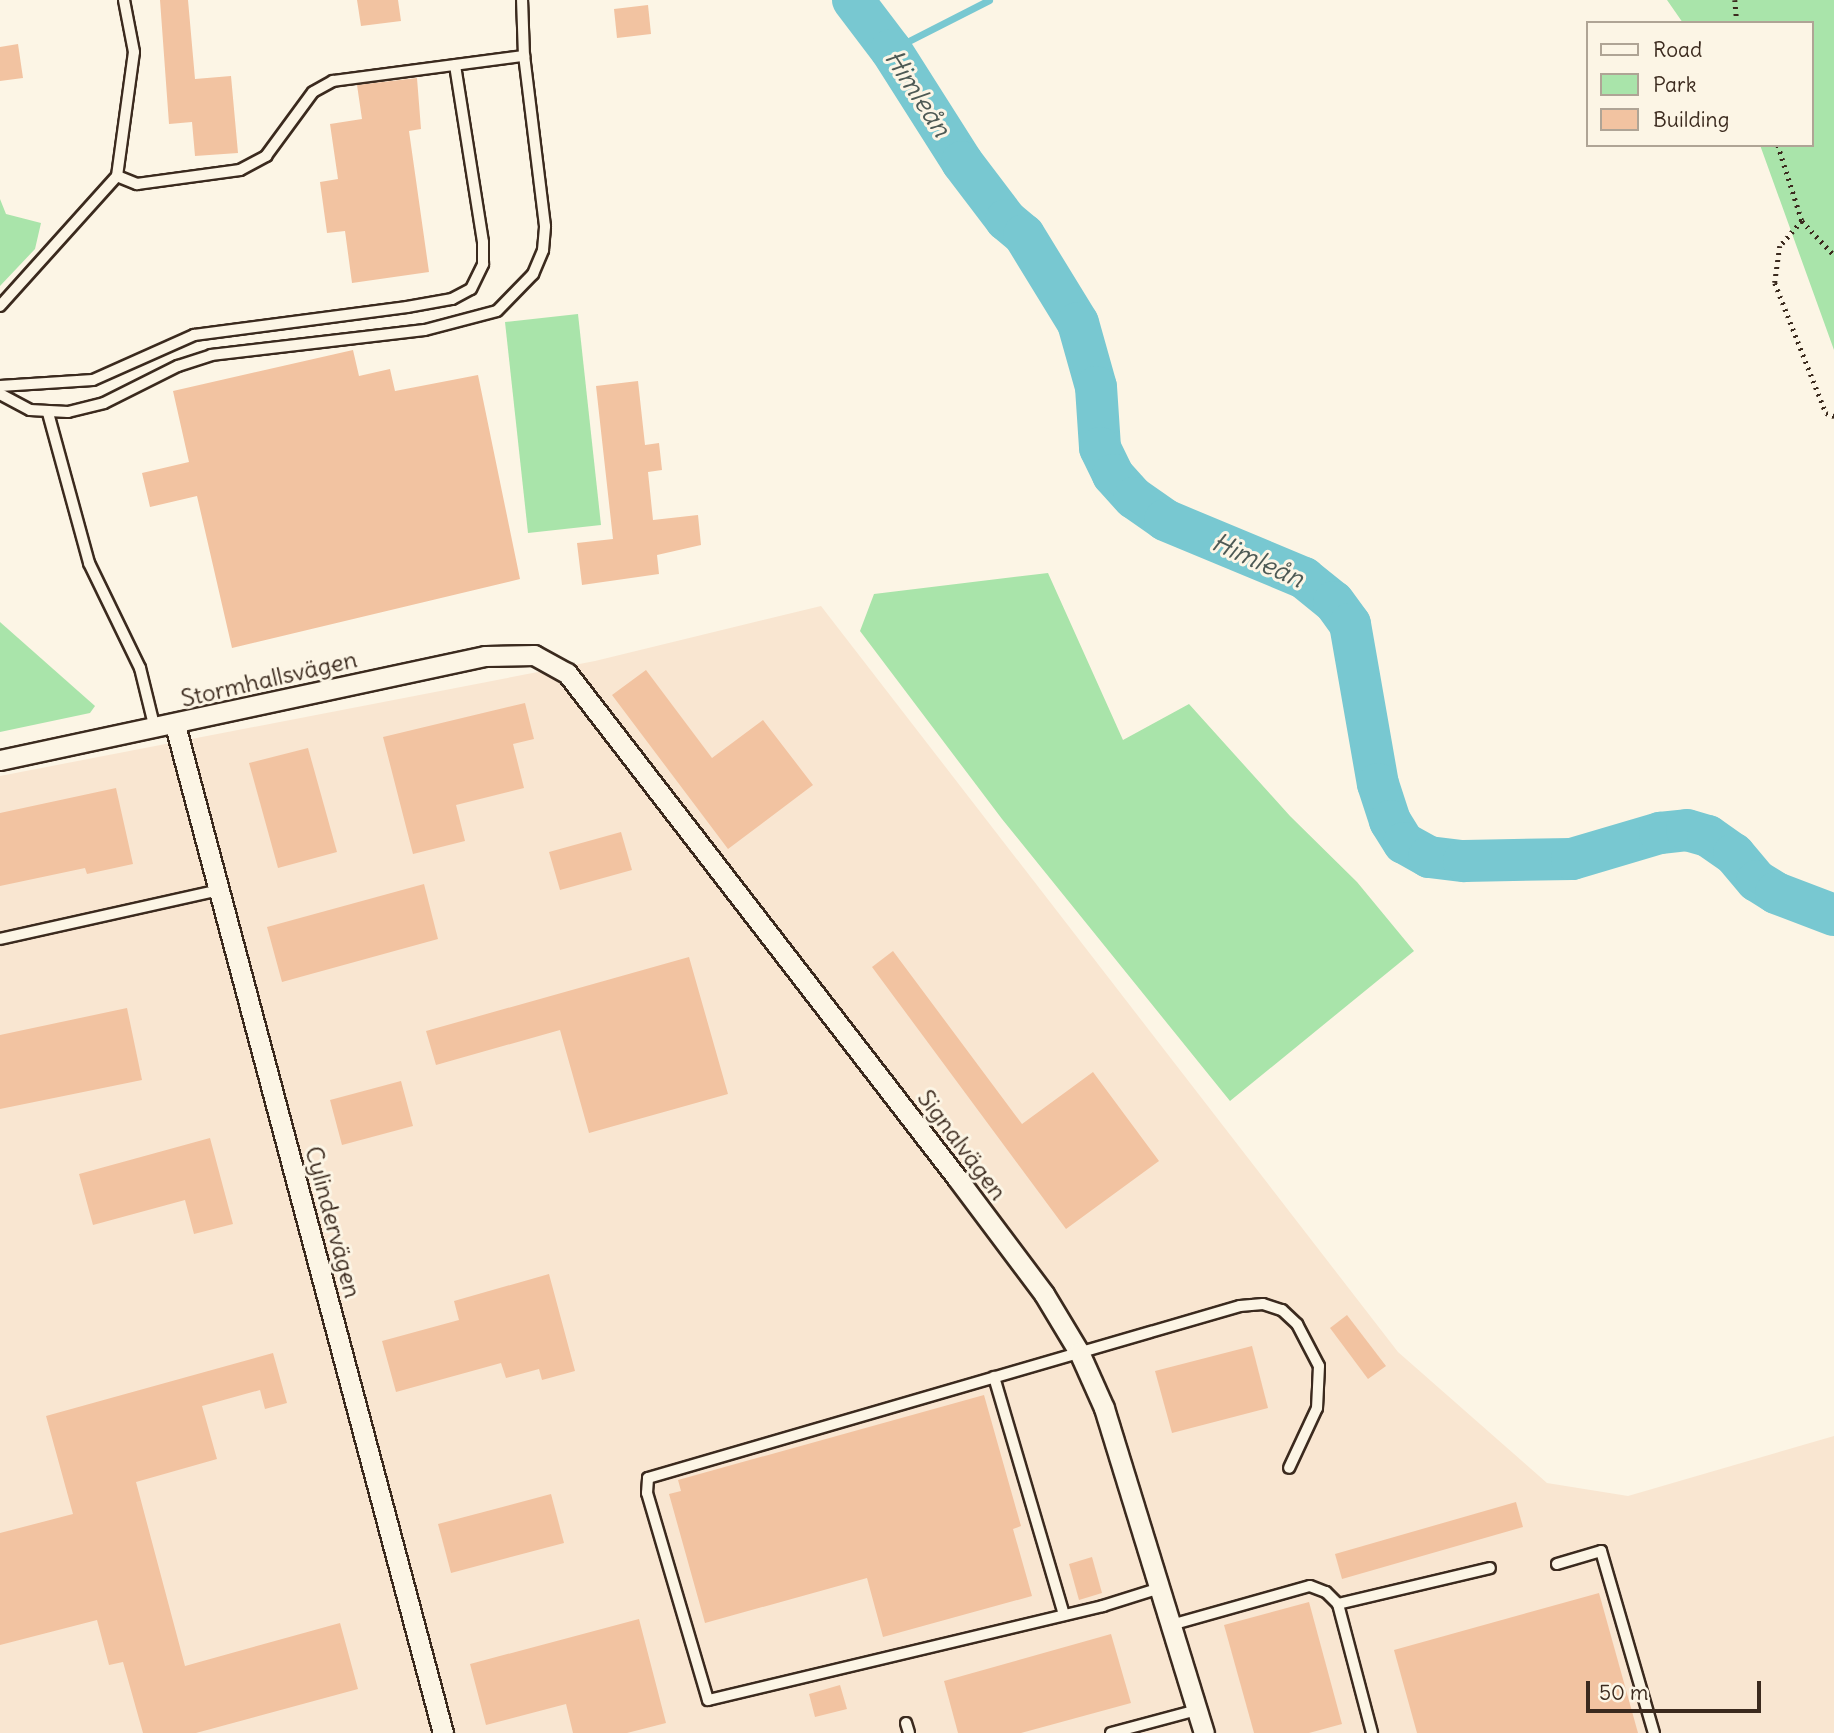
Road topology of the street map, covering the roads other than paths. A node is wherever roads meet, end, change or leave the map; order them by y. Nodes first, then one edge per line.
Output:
1 (124, 0) edge
2 (522, 0) edge
3 (524, 56) junction
4 (455, 65) junction
5 (117, 176) junction
6 (0, 306) edge
7 (0, 386) edge
8 (0, 394) edge
9 (48, 413) junction
10 (548, 660) joint
11 (175, 724) junction
12 (155, 729) junction
13 (0, 760) edge
14 (219, 890) junction
15 (0, 939) edge
16 (1079, 1352) junction
17 (994, 1377) junction
18 (1289, 1468) dead end
19 (1556, 1564) dead end
20 (1490, 1568) dead end
21 (1160, 1588) junction
22 (1338, 1604) junction
23 (1064, 1615) junction
24 (1171, 1625) junction
25 (1197, 1710) junction
26 (443, 1733) edge
27 (1111, 1733) edge
28 (1204, 1733) edge
29 (1372, 1733) edge
30 (1654, 1733) edge

1 - 5 lane
2 - 3 lane
3 - 4 lane
3 - 9 lane
4 - 5 lane
4 - 7 lane
5 - 6 lane
8 - 9 lane
9 - 12 lane
10 - 11 street, Stormhallsvägen
10 - 16 street, Signalvägen
11 - 12 street, Stormhallsvägen
11 - 14 street, Cylindervägen
12 - 13 street, Stormhallsvägen
14 - 15 lane
14 - 26 street, Cylindervägen
16 - 17 lane
16 - 18 lane
16 - 21 street, Signalvägen
17 - 23 lane
17 - 23 lane
19 - 30 lane
20 - 22 lane
21 - 23 lane
21 - 24 street, Signalvägen
22 - 24 lane
22 - 29 lane
24 - 25 street, Signalvägen
25 - 27 lane
25 - 28 street, Signalvägen

